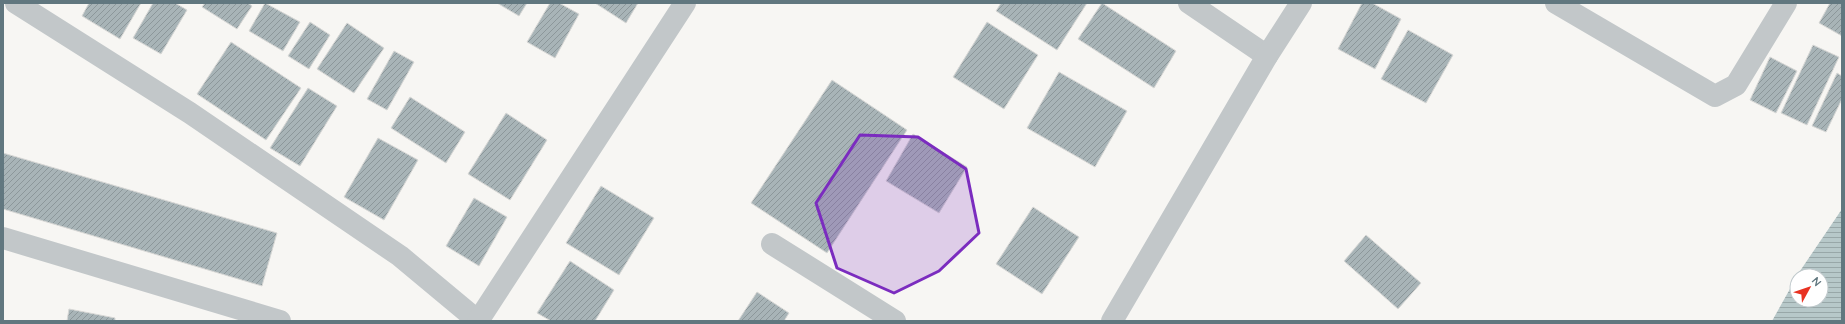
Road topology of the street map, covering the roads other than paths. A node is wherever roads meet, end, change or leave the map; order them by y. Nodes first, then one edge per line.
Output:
1 (16, 3) edge
2 (685, 3) edge
3 (1189, 3) edge
4 (1301, 3) edge
5 (1556, 3) edge
6 (1786, 3) edge
7 (1578, 9) edge
8 (1267, 56) junction
9 (3, 238) edge
10 (772, 244) dead end
11 (280, 321) edge
12 (478, 321) edge
13 (895, 321) edge
14 (1112, 321) edge

1 - 12 street
2 - 12 street
3 - 8 street
4 - 8 street
5 - 7 street
6 - 7 street
8 - 14 street
9 - 11 street
10 - 13 street

